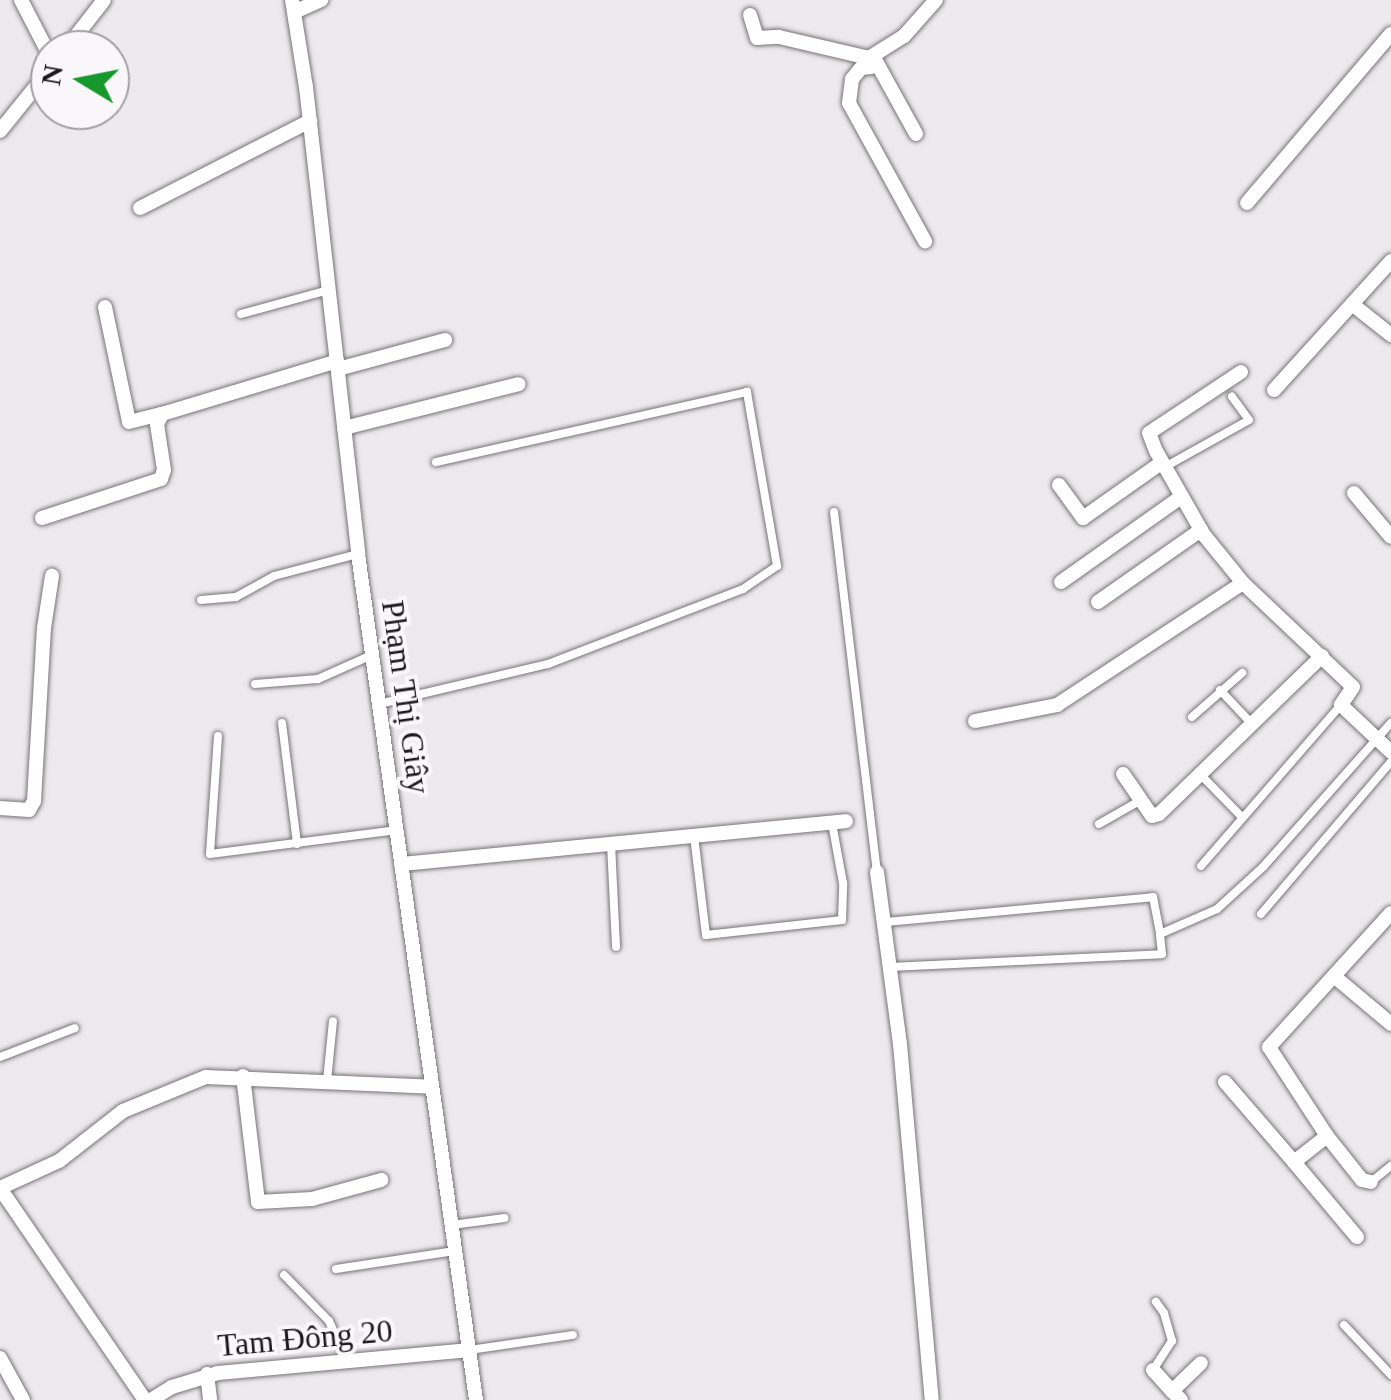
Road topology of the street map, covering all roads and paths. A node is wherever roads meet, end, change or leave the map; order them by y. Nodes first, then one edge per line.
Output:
1 (21, 0) edge
2 (104, 0) edge
3 (321, 0) edge
4 (936, 0) edge
5 (293, 6) edge
6 (750, 16) dead end
7 (37, 30) edge
8 (81, 30) edge
9 (1391, 34) edge
10 (871, 56) junction
11 (30, 94) edge
12 (310, 121) junction
13 (0, 131) edge
14 (916, 134) dead end
15 (1247, 203) dead end
16 (140, 208) dead end
17 (925, 242) dead end
18 (1391, 261) edge
19 (329, 290) junction
20 (1352, 304) junction
21 (105, 307) dead end
22 (241, 314) dead end
23 (1391, 335) edge
24 (445, 340) dead end
25 (338, 365) junction
26 (1241, 372) dead end
27 (519, 384) dead end
28 (1274, 390) dead end
29 (1232, 397) dead end
30 (162, 414) junction
31 (344, 428) junction
32 (436, 462) dead end
33 (1162, 466) junction
34 (1059, 486) dead end
35 (1354, 494) dead end
36 (1181, 497) junction
37 (834, 512) dead end
38 (42, 518) dead end
39 (1201, 530) junction
40 (1391, 537) edge
41 (358, 554) junction
42 (52, 576) dead end
43 (1061, 582) dead end
44 (1243, 583) junction
45 (201, 600) dead end
46 (1098, 602) dead end
47 (372, 655) junction
48 (1322, 656) junction
49 (1242, 673) dead end
50 (255, 684) dead end
51 (1220, 690) junction
52 (379, 704) junction
53 (1340, 705) junction
54 (1192, 717) dead end
55 (975, 720) dead end
56 (282, 723) dead end
57 (1391, 723) edge
58 (1252, 724) junction
59 (218, 736) dead end
60 (1376, 739) junction
61 (1391, 752) edge
62 (1391, 762) edge
63 (1123, 774) dead end
64 (1200, 774) junction
65 (1141, 800) junction
66 (0, 808) edge
67 (1242, 817) junction
68 (839, 822) joint
69 (1099, 824) dead end
70 (397, 830) junction
71 (694, 836) junction
72 (297, 844) junction
73 (610, 844) junction
74 (402, 864) junction
75 (1200, 866) dead end
76 (877, 872) joint
77 (1391, 913) edge
78 (1261, 914) dead end
79 (886, 922) junction
80 (1160, 934) junction
81 (616, 947) dead end
82 (890, 967) junction
83 (1335, 977) junction
84 (333, 1020) dead end
85 (1391, 1024) edge
86 (75, 1028) dead end
87 (0, 1057) edge
88 (243, 1076) junction
89 (328, 1081) junction
90 (1226, 1082) dead end
91 (432, 1088) junction
92 (1328, 1136) junction
93 (1294, 1162) junction
94 (1391, 1166) edge
95 (380, 1180) dead end
96 (1371, 1182) joint
97 (0, 1188) edge
98 (505, 1218) dead end
99 (452, 1225) junction
100 (1356, 1237) dead end
101 (455, 1251) junction
102 (336, 1268) dead end
103 (284, 1275) dead end
104 (1156, 1302) dead end
105 (1344, 1325) dead end
106 (573, 1335) dead end
107 (470, 1350) junction
108 (0, 1358) edge
109 (348, 1363) junction
110 (1201, 1363) dead end
111 (1153, 1370) joint
112 (207, 1374) junction
113 (1391, 1374) edge
114 (1176, 1395) edge
115 (154, 1399) edge
116 (23, 1400) edge
117 (210, 1400) edge
118 (476, 1400) edge
119 (932, 1400) edge

1 - 7 street
2 - 8 street
3 - 5 street
4 - 10 street
5 - 12 street, Phạm Thị Giây
6 - 10 street
9 - 15 street
10 - 14 street
10 - 17 street
11 - 13 street
12 - 16 street
12 - 19 street, Phạm Thị Giây
18 - 20 street
19 - 22 lane
19 - 25 street, Phạm Thị Giây
20 - 23 street
20 - 28 street
21 - 30 street
24 - 25 street
25 - 30 street
25 - 31 street, Phạm Thị Giây
26 - 33 street
27 - 31 street
29 - 33 lane
30 - 38 street
31 - 41 street, Phạm Thị Giây
32 - 52 lane
33 - 34 street
33 - 36 street
35 - 40 street
36 - 39 street
36 - 43 street
37 - 76 lane
39 - 44 street
39 - 46 street
41 - 45 lane
41 - 47 street, Phạm Thị Giây
42 - 66 street
44 - 48 street
44 - 55 street
47 - 50 lane
47 - 52 street, Phạm Thị Giây
48 - 53 street
48 - 58 street
49 - 51 lane
51 - 54 lane
51 - 58 lane
52 - 70 street, Phạm Thị Giây
53 - 60 street
53 - 67 lane
56 - 72 lane
57 - 60 lane
58 - 64 street
59 - 72 lane
60 - 61 street
60 - 80 lane
62 - 78 lane
63 - 65 street
64 - 65 street
64 - 67 lane
65 - 69 lane
67 - 75 lane
68 - 71 street
68 - 71 lane
70 - 72 lane
70 - 74 street, Phạm Thị Giây
71 - 73 street
73 - 74 street
73 - 81 lane
74 - 91 street, Phạm Thị Giây
76 - 79 street
77 - 83 street
79 - 80 lane
79 - 82 street
80 - 82 lane
82 - 119 street
83 - 85 street
83 - 92 street
84 - 89 lane
86 - 87 lane
88 - 89 street
88 - 95 street
88 - 97 street
89 - 91 street
90 - 93 street
91 - 99 street, Phạm Thị Giây
92 - 93 street
92 - 96 street
93 - 100 street
94 - 96 lane
97 - 115 street
98 - 99 lane
99 - 101 street, Phạm Thị Giây
101 - 102 lane
101 - 107 street, Phạm Thị Giây
103 - 109 lane
104 - 111 lane
105 - 113 lane
106 - 107 lane
107 - 109 street, Tam Đông 20
107 - 118 street, Phạm Thị Giây
108 - 116 street
109 - 112 street, Tam Đông 20
110 - 114 street
111 - 114 street
112 - 115 street, Tam Đông 20
112 - 117 street

